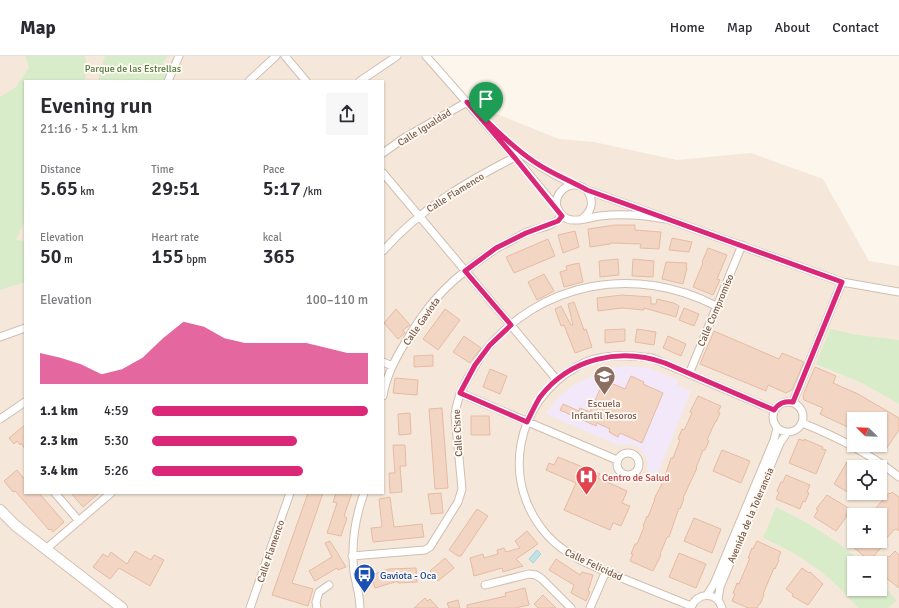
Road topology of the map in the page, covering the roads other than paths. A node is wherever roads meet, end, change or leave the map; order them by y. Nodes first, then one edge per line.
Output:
1 (276, 56) edge
2 (285, 56) edge
3 (397, 56) edge
4 (426, 56) edge
5 (177, 59) edge
6 (168, 80) edge
7 (250, 80) edge
8 (305, 80) edge
9 (361, 80) edge
10 (467, 102) junction
11 (384, 153) edge
12 (515, 158) junction
13 (384, 174) edge
14 (562, 178) junction
15 (576, 185) junction
16 (587, 190) junction
17 (558, 209) junction
18 (419, 216) junction
19 (562, 216) junction
20 (582, 219) junction
21 (666, 219) junction
22 (742, 245) junction
23 (384, 250) edge
24 (465, 271) junction
25 (842, 282) junction
26 (899, 292) edge
27 (716, 306) junction
28 (511, 325) junction
29 (24, 328) edge
30 (0, 336) edge
31 (384, 362) edge
32 (392, 366) junction
33 (689, 374) junction
34 (557, 380) junction
35 (384, 393) edge
36 (460, 393) junction
37 (793, 402) junction
38 (24, 403) edge
39 (774, 410) junction
40 (0, 419) edge
41 (527, 422) junction
42 (802, 423) junction
43 (777, 428) junction
44 (787, 433) junction
45 (617, 460) dead end
46 (899, 477) edge
47 (56, 494) edge
48 (110, 494) edge
49 (290, 494) edge
50 (364, 494) edge
51 (0, 510) edge
52 (79, 521) junction
53 (46, 549) junction
54 (352, 556) junction
55 (606, 572) junction
56 (329, 585) dead end
57 (485, 585) dead end
58 (707, 595) junction
59 (718, 600) junction
60 (691, 607) edge
61 (122, 608) edge
62 (250, 608) edge
63 (317, 608) edge
64 (360, 608) edge
65 (571, 608) edge
66 (590, 608) edge
67 (722, 608) edge

1 - 7 street
2 - 8 street
3 - 9 street
4 - 10 street
5 - 6 street
10 - 11 street, Calle Igualdad
10 - 12 street
10 - 14 street
12 - 14 street
12 - 17 street
12 - 18 street, Calle Flamenco
13 - 18 street
14 - 15 street
15 - 16 street
15 - 17 street
16 - 20 street
16 - 21 street
17 - 19 street
18 - 23 street, Calle Flamenco
18 - 24 street
19 - 20 street
19 - 24 street, Calle Gaviota
20 - 21 street
21 - 22 street
22 - 25 street
22 - 27 street, Calle Compromiso
24 - 28 street
24 - 32 street, Calle Gaviota
25 - 26 street
25 - 37 street
27 - 28 street, Calle Cisne
27 - 33 street, Calle Compromiso
28 - 34 street
28 - 36 street, Calle Cisne
29 - 30 street
31 - 32 street
32 - 35 street, Calle Gaviota
33 - 34 street, Calle Felicidad
33 - 39 street, Calle Felicidad
34 - 41 street, Calle Felicidad
36 - 41 street
36 - 54 street, Calle Cisne
37 - 39 street
37 - 42 street
38 - 40 street
39 - 43 street
41 - 45 street
41 - 55 street, Calle Felicidad
42 - 44 street
42 - 46 street
43 - 44 street
43 - 58 street, Avenida de la Tolerancia
44 - 59 street, Avenida de la Tolerancia
47 - 52 street
48 - 52 street
49 - 62 street, Calle Flamenco
50 - 54 street
51 - 53 street
52 - 53 street
53 - 61 street
54 - 64 street
55 - 60 street, Calle Felicidad
55 - 66 street
56 - 63 street
57 - 65 street
58 - 59 street
58 - 60 street
59 - 67 street

